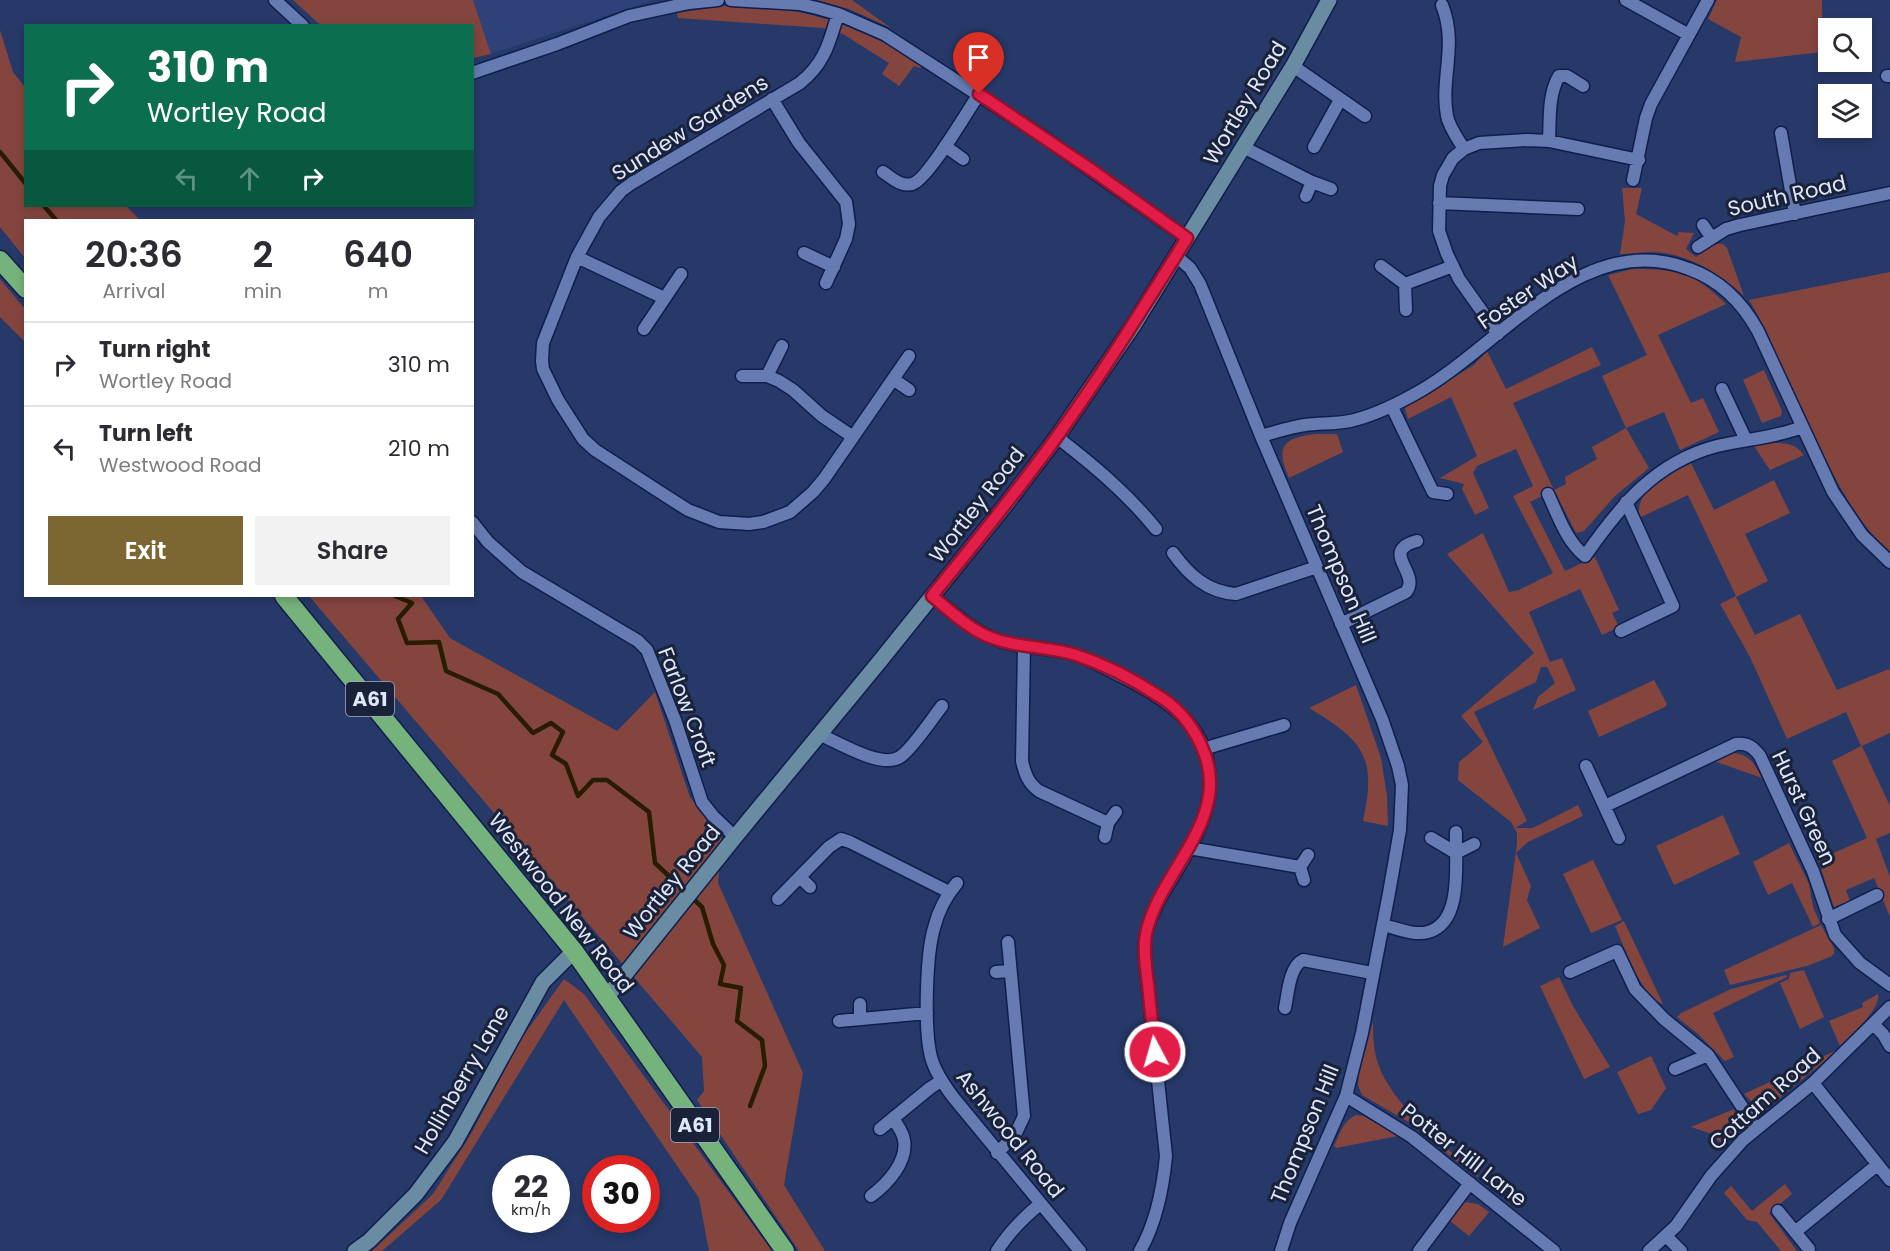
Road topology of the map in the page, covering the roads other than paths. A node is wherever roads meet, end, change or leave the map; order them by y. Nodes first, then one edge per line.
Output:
1 (275, 0) edge
2 (718, 0) edge
3 (731, 0) edge
4 (1329, 0) edge
5 (1626, 0) edge
6 (1708, 0) edge
7 (766, 1) edge
8 (1442, 5) dead end
9 (838, 14) junction
10 (301, 24) edge
11 (1689, 35) junction
12 (1293, 66) junction
13 (474, 72) edge
14 (1583, 86) dead end
15 (979, 94) junction
16 (772, 99) junction
17 (1340, 100) junction
18 (1365, 117) dead end
19 (1780, 133) dead end
20 (1549, 141) junction
21 (945, 146) junction
22 (1244, 147) junction
23 (1314, 147) dead end
24 (1464, 149) junction
25 (963, 159) dead end
26 (1639, 160) junction
27 (883, 172) dead end
28 (1633, 180) dead end
29 (1312, 182) junction
30 (1331, 189) dead end
31 (1890, 193) edge
32 (1306, 196) dead end
33 (1438, 203) junction
34 (1578, 209) dead end
35 (1795, 214) junction
36 (1703, 225) dead end
37 (1711, 237) junction
38 (1187, 238) junction
39 (1698, 247) dead end
40 (804, 253) dead end
41 (1176, 256) junction
42 (577, 257) junction
43 (0, 261) edge
44 (1381, 266) dead end
45 (1453, 266) junction
46 (834, 267) junction
47 (681, 274) dead end
48 (826, 283) dead end
49 (1405, 284) junction
50 (24, 287) edge
51 (664, 298) junction
52 (1406, 310) dead end
53 (644, 329) dead end
54 (1498, 334) junction
55 (782, 346) dead end
56 (909, 356) dead end
57 (742, 376) dead end
58 (767, 376) junction
59 (893, 379) junction
60 (1722, 389) dead end
61 (909, 390) dead end
62 (1392, 406) junction
63 (1802, 427) junction
64 (1261, 436) junction
65 (1057, 437) junction
66 (853, 438) junction
67 (1746, 440) junction
68 (1447, 494) dead end
69 (1548, 494) dead end
70 (1626, 502) junction
71 (474, 524) edge
72 (1156, 529) dead end
73 (1417, 541) dead end
74 (1173, 553) dead end
75 (1890, 562) edge
76 (1317, 567) junction
77 (932, 596) junction
78 (285, 597) edge
79 (1341, 624) junction
80 (1621, 631) dead end
81 (1024, 646) junction
82 (942, 706) dead end
83 (1284, 725) dead end
84 (821, 735) junction
85 (1203, 749) junction
86 (1586, 766) dead end
87 (1605, 806) junction
88 (1116, 812) dead end
89 (1108, 823) junction
90 (1456, 832) dead end
91 (735, 837) junction
92 (1105, 837) dead end
93 (1431, 838) dead end
94 (1619, 838) dead end
95 (1474, 844) dead end
96 (1189, 848) junction
97 (1456, 853) junction
98 (1308, 855) dead end
99 (1300, 867) junction
100 (800, 877) junction
101 (1304, 880) dead end
102 (810, 887) dead end
103 (1876, 896) dead end
104 (778, 899) dead end
105 (1828, 919) junction
106 (1383, 925) junction
107 (1008, 942) dead end
108 (574, 951) junction
109 (1010, 971) junction
110 (996, 972) dead end
111 (1570, 972) dead end
112 (1372, 974) junction
113 (1890, 985) edge
114 (606, 998) junction
115 (860, 1004) dead end
116 (1890, 1007) edge
117 (1285, 1008) dead end
118 (927, 1012) junction
119 (860, 1019) junction
120 (838, 1021) dead end
121 (1873, 1024) junction
122 (1890, 1046) edge
123 (1708, 1055) junction
124 (1675, 1069) dead end
125 (941, 1081) junction
126 (1813, 1083) junction
127 (1346, 1096) junction
128 (893, 1118) junction
129 (1756, 1128) junction
130 (880, 1129) dead end
131 (997, 1153) junction
132 (1877, 1165) junction
133 (1890, 1180) edge
134 (1470, 1183) junction
135 (871, 1196) dead end
136 (1040, 1204) junction
137 (1778, 1210) dead end
138 (1795, 1232) junction
139 (1666, 1236) junction
140 (1809, 1249) dead end
141 (355, 1251) edge
142 (784, 1251) edge
143 (997, 1251) edge
144 (1080, 1251) edge
145 (1140, 1251) edge
146 (1281, 1251) edge
147 (1419, 1251) edge
148 (1554, 1251) edge
149 (1649, 1251) edge
150 (1681, 1251) edge

1 - 10 street
2 - 13 street
3 - 7 street
4 - 12 street, Wortley Road
5 - 11 street
6 - 11 street
7 - 9 street
8 - 24 street
9 - 15 street
9 - 16 street, Sundew Gardens
11 - 26 street
12 - 17 street
12 - 22 street, Wortley Road
14 - 20 street
15 - 21 street
15 - 38 street
16 - 42 street, Sundew Gardens
16 - 46 street
17 - 18 street
17 - 23 street
19 - 35 street
20 - 24 street
20 - 26 street
21 - 25 street
21 - 27 street
22 - 29 street
22 - 38 street, Wortley Road
24 - 33 street
26 - 28 street
29 - 30 street
29 - 32 street
31 - 35 street, South Road
33 - 34 street
33 - 45 street
35 - 37 street, South Road
36 - 37 street
37 - 39 street, South Road
38 - 41 street, Wortley Road
40 - 46 street
41 - 64 street, Thompson Hill
41 - 65 street, Wortley Road
42 - 51 street
42 - 66 street, Sundew Gardens
43 - 50 highway
44 - 49 street
45 - 49 street
45 - 54 street
46 - 48 street
47 - 51 street
49 - 52 street
51 - 53 street
54 - 62 street, Foster Way
54 - 63 street, Foster Way
55 - 58 street
56 - 59 street, Sundew Gardens
57 - 58 street
58 - 66 street
59 - 61 street
59 - 66 street, Sundew Gardens
60 - 67 street
62 - 64 street, Foster Way
62 - 68 street
63 - 67 street
63 - 75 street, Foster Way
64 - 76 street, Thompson Hill
65 - 72 street
65 - 77 street, Wortley Road
67 - 70 street
69 - 70 street
70 - 80 street
71 - 91 street, Farlow Croft
73 - 79 street
74 - 76 street
76 - 79 street, Thompson Hill
77 - 81 street
77 - 84 street, Wortley Road
78 - 108 highway, Westwood New Road / A61
79 - 106 street, Thompson Hill
81 - 85 street
81 - 89 street
82 - 84 street
83 - 85 street
84 - 91 street, Wortley Road
85 - 96 street
86 - 87 street
87 - 94 street
87 - 105 street, Hurst Green
88 - 89 street
89 - 92 street
90 - 97 street
91 - 114 street, Wortley Road
93 - 97 street
95 - 97 street
96 - 99 street
96 - 145 street
97 - 106 street
98 - 99 street
99 - 101 street
100 - 102 street
100 - 104 street, Ashwood Road
100 - 118 street, Ashwood Road
103 - 105 street
105 - 113 street, Hurst Green
106 - 112 street, Thompson Hill
107 - 109 street
108 - 114 highway, Westwood New Road / A61
108 - 141 street, Hollinberry Lane
109 - 110 street
109 - 131 street
111 - 123 street
112 - 117 street
112 - 127 street, Thompson Hill
114 - 142 highway, Westwood New Road / A61
115 - 119 street
116 - 121 street, Cottam Road
118 - 119 street
118 - 125 street, Ashwood Road
119 - 120 street
121 - 122 street
121 - 126 street, Cottam Road
123 - 124 street
123 - 129 street
125 - 128 street
125 - 131 street, Ashwood Road
126 - 129 street, Cottam Road
126 - 132 street
127 - 134 street, Potter Hill Lane
127 - 146 street, Thompson Hill
128 - 130 street
128 - 135 street
129 - 139 street, Cottam Road
131 - 136 street, Ashwood Road
132 - 133 street
132 - 138 street
134 - 147 street
134 - 148 street, Potter Hill Lane
136 - 143 street
136 - 144 street, Ashwood Road
137 - 138 street
138 - 140 street
139 - 149 street, Cottam Road
139 - 150 street

